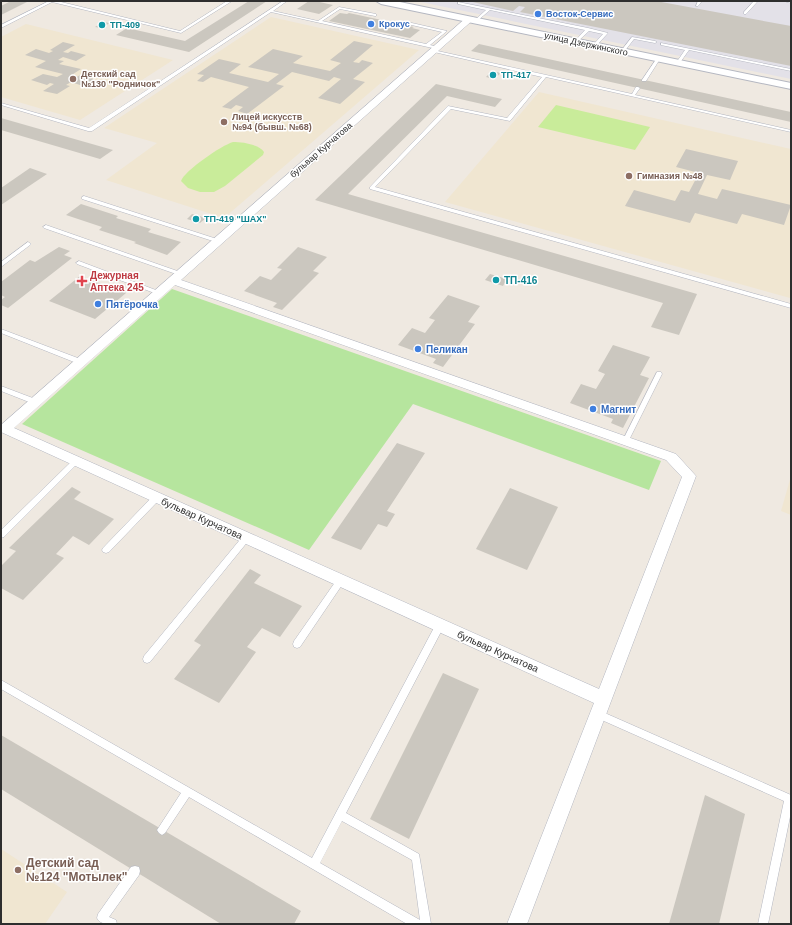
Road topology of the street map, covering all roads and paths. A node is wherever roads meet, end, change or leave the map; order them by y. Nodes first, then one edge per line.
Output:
1 (52, 1) edge
2 (229, 1) edge
3 (285, 1) edge
4 (383, 1) edge
5 (756, 1) edge
6 (459, 3) dead end
7 (489, 9) junction
8 (270, 11) junction
9 (745, 13) dead end
10 (375, 15) dead end
11 (473, 20) junction
12 (319, 22) junction
13 (404, 22) dead end
14 (1, 27) edge
15 (588, 29) junction
16 (576, 42) junction
17 (656, 42) dead end
18 (662, 44) dead end
19 (595, 45) junction
20 (433, 48) junction
21 (688, 49) junction
22 (623, 51) junction
23 (658, 59) junction
24 (678, 63) junction
25 (791, 70) edge
26 (546, 76) junction
27 (644, 80) dead end
28 (791, 86) edge
29 (638, 88) dead end
30 (633, 95) junction
31 (1, 104) edge
32 (791, 131) edge
33 (84, 198) dead end
34 (46, 227) dead end
35 (218, 241) junction
36 (28, 244) dead end
37 (79, 263) dead end
38 (1, 265) edge
39 (177, 278) junction
40 (159, 293) junction
41 (791, 306) edge
42 (1, 331) edge
43 (81, 362) junction
44 (659, 374) dead end
45 (1, 388) edge
46 (36, 402) junction
47 (3, 429) edge
48 (626, 440) junction
49 (76, 461) junction
50 (157, 497) junction
51 (1, 535) edge
52 (246, 538) junction
53 (106, 550) dead end
54 (341, 580) junction
55 (440, 625) junction
56 (297, 644) dead end
57 (148, 659) dead end
58 (1, 684) edge
59 (604, 699) junction
60 (598, 714) junction
61 (188, 792) junction
62 (340, 815) junction
63 (162, 830) dead end
64 (314, 864) junction
65 (134, 871) dead end
66 (112, 924) edge
67 (416, 924) edge
68 (426, 924) edge
69 (517, 924) edge
70 (764, 924) edge

1 - 2 lane
1 - 14 lane
3 - 8 lane
4 - 11 main road, улица Дзержинского
5 - 9 lane
6 - 7 lane
7 - 11 lane
7 - 15 lane
8 - 12 lane
8 - 31 lane
10 - 12 lane
11 - 16 main road, улица Дзержинского
11 - 20 street, бульвар Курчатова
12 - 20 lane
13 - 20 lane
15 - 16 lane
15 - 19 lane
16 - 19 main road, улица Дзержинского
17 - 22 lane
18 - 21 lane
19 - 22 main road, улица Дзержинского
20 - 26 lane
20 - 35 street, бульвар Курчатова
21 - 24 lane
21 - 25 lane
22 - 23 main road, улица Дзержинского
23 - 24 main road, улица Дзержинского
23 - 27 lane
24 - 28 main road, улица Дзержинского
26 - 30 lane
26 - 41 lane
29 - 30 lane
30 - 32 lane
33 - 35 lane
34 - 39 lane
35 - 39 street, бульвар Курчатова
36 - 38 lane
37 - 40 lane
39 - 40 street, бульвар Курчатова
39 - 48 street
40 - 43 street, бульвар Курчатова
42 - 43 lane
43 - 46 street, бульвар Курчатова
44 - 48 lane
45 - 46 lane
46 - 47 street, бульвар Курчатова
47 - 49 street, бульвар Курчатова
48 - 59 street
49 - 50 street, бульвар Курчатова
49 - 51 lane
50 - 52 street, бульвар Курчатова
50 - 53 lane
52 - 54 street, бульвар Курчатова
52 - 57 lane
54 - 55 street, бульвар Курчатова
54 - 56 lane
55 - 59 street, бульвар Курчатова
55 - 62 lane
58 - 61 lane
59 - 60 street
60 - 69 street
60 - 70 lane
61 - 63 lane
61 - 64 lane
62 - 64 lane
62 - 68 lane
64 - 67 lane
65 - 66 lane

